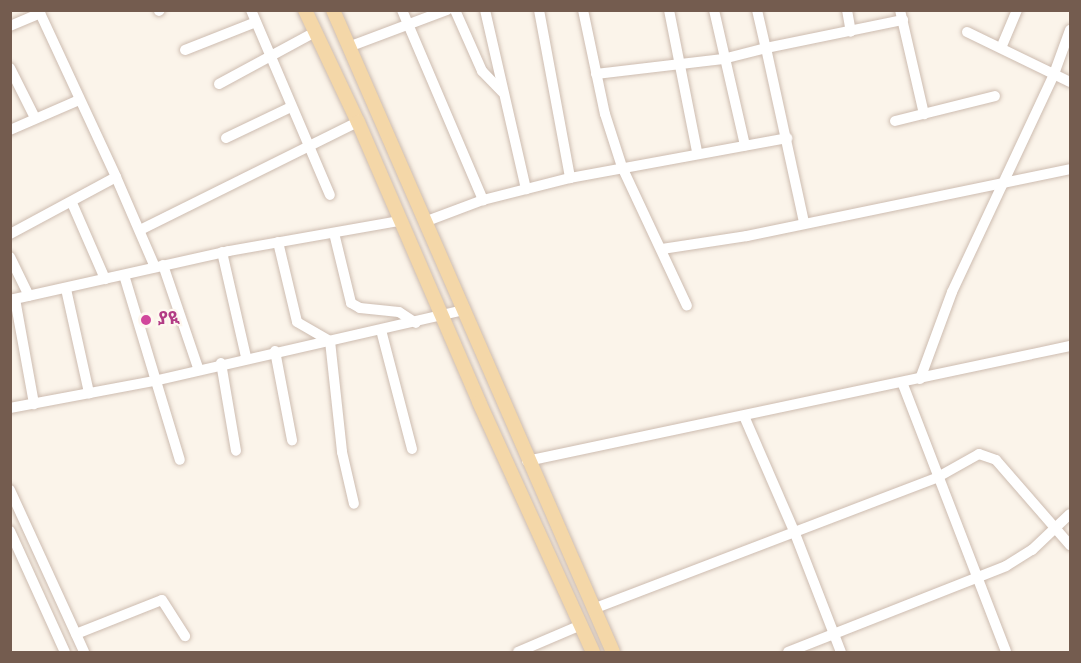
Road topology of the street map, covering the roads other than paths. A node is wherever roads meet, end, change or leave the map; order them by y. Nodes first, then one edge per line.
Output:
1 (251, 10) edge
2 (305, 10) edge
3 (333, 10) edge
4 (402, 10) edge
5 (447, 10) edge
6 (455, 10) edge
7 (485, 10) edge
8 (539, 10) edge
9 (583, 10) edge
10 (669, 10) edge
11 (714, 10) edge
12 (757, 10) edge
13 (847, 10) edge
14 (1017, 10) edge
15 (902, 15) edge
16 (256, 22) junction
17 (408, 24) junction
18 (10, 26) edge
19 (1071, 30) edge
20 (315, 32) junction
21 (851, 32) junction
22 (967, 32) dead end
23 (351, 46) junction
24 (766, 48) junction
25 (1001, 48) junction
26 (185, 50) dead end
27 (270, 56) junction
28 (723, 59) junction
29 (681, 63) junction
30 (11, 72) edge
31 (596, 74) junction
32 (1054, 74) junction
33 (1071, 82) edge
34 (219, 84) dead end
35 (503, 93) junction
36 (995, 96) dead end
37 (80, 100) junction
38 (291, 107) junction
39 (924, 114) junction
40 (35, 118) junction
41 (895, 121) dead end
42 (358, 122) junction
43 (10, 130) edge
44 (226, 138) dead end
45 (787, 138) junction
46 (745, 145) junction
47 (309, 148) junction
48 (697, 152) junction
49 (622, 167) junction
50 (1071, 169) edge
51 (116, 177) junction
52 (570, 178) junction
53 (1003, 184) junction
54 (526, 189) junction
55 (330, 195) dead end
56 (483, 200) junction
57 (72, 203) junction
58 (400, 221) junction
59 (427, 221) junction
60 (804, 222) junction
61 (140, 230) junction
62 (334, 233) junction
63 (10, 234) edge
64 (278, 242) junction
65 (662, 249) junction
66 (222, 252) junction
67 (10, 257) edge
68 (159, 266) junction
69 (124, 275) junction
70 (105, 279) junction
71 (66, 289) junction
72 (29, 296) junction
73 (13, 300) edge
74 (687, 306) dead end
75 (465, 310) junction
76 (442, 318) junction
77 (416, 323) junction
78 (381, 330) junction
79 (330, 341) junction
80 (1071, 346) edge
81 (275, 351) junction
82 (246, 357) junction
83 (221, 363) junction
84 (198, 368) junction
85 (920, 379) junction
86 (154, 381) junction
87 (902, 382) junction
88 (89, 393) junction
89 (34, 404) junction
90 (10, 408) edge
91 (744, 416) junction
92 (292, 440) dead end
93 (412, 450) dead end
94 (236, 451) dead end
95 (180, 460) dead end
96 (527, 461) junction
97 (938, 477) junction
98 (10, 490) edge
99 (354, 504) dead end
100 (1071, 514) edge
101 (1055, 530) junction
102 (10, 531) edge
103 (794, 531) junction
104 (1071, 545) edge
105 (978, 579) junction
106 (594, 609) junction
107 (581, 625) junction
108 (76, 634) junction
109 (184, 636) dead end
110 (834, 636) junction
111 (535, 649) edge
112 (65, 652) edge
113 (84, 652) edge
114 (518, 652) edge
115 (593, 652) edge
116 (613, 652) edge
117 (788, 652) edge
118 (840, 652) edge
119 (1006, 652) edge

1 - 16 street
2 - 20 main road
3 - 23 main road
4 - 17 street
5 - 17 street
6 - 35 street
7 - 35 street
8 - 52 street
9 - 31 street
10 - 29 street
11 - 28 street
12 - 24 street
13 - 21 street
14 - 25 street
15 - 21 street
15 - 39 street
16 - 26 street
16 - 27 street
17 - 23 street
17 - 56 street
18 - 37 street
19 - 32 street
20 - 27 street
20 - 42 main road
21 - 24 street
22 - 25 street
23 - 59 main road
24 - 28 street
24 - 45 street
25 - 32 street
27 - 34 street
27 - 38 street
28 - 29 street
28 - 46 street
29 - 31 street
29 - 48 street
30 - 40 street
31 - 49 street
32 - 33 street
32 - 53 street
35 - 54 street
36 - 39 street
37 - 40 street
37 - 51 street
38 - 44 street
38 - 47 street
39 - 41 street
40 - 43 street
42 - 47 street
42 - 58 main road
45 - 46 street
45 - 60 street
46 - 48 street
47 - 55 street
47 - 61 street
48 - 49 street
49 - 52 street
49 - 65 street
50 - 53 street
51 - 57 street
51 - 61 street
52 - 54 street
53 - 60 street
53 - 85 street
54 - 56 street
56 - 59 street
57 - 63 street
57 - 70 street
58 - 62 street
58 - 76 main road
59 - 75 main road
60 - 65 street
61 - 68 street
62 - 64 street
62 - 77 street
64 - 66 street
64 - 79 street
65 - 74 street
66 - 68 street
66 - 82 street
67 - 72 street
68 - 69 street
68 - 84 street
69 - 70 street
69 - 86 street
70 - 71 street
71 - 72 street
71 - 88 street
72 - 73 street
73 - 89 street
75 - 76 street
75 - 96 main road
76 - 77 street
76 - 107 main road
77 - 78 street
78 - 79 street
78 - 93 street
79 - 81 street
79 - 99 street
80 - 85 street
81 - 82 street
81 - 92 street
82 - 83 street
83 - 84 street
83 - 94 street
84 - 86 street
85 - 87 street
86 - 88 street
86 - 95 street
87 - 91 street
87 - 97 street
88 - 89 street
89 - 90 street
91 - 96 street
91 - 103 street
96 - 106 main road
97 - 101 street
97 - 103 street
97 - 105 street
98 - 108 street
100 - 101 street
101 - 104 street
101 - 105 street
102 - 112 street
103 - 106 street
103 - 110 street
105 - 110 street
105 - 119 street
106 - 116 main road
107 - 111 street
107 - 115 main road
108 - 109 street
108 - 113 street
110 - 117 street
110 - 118 street
111 - 114 street

